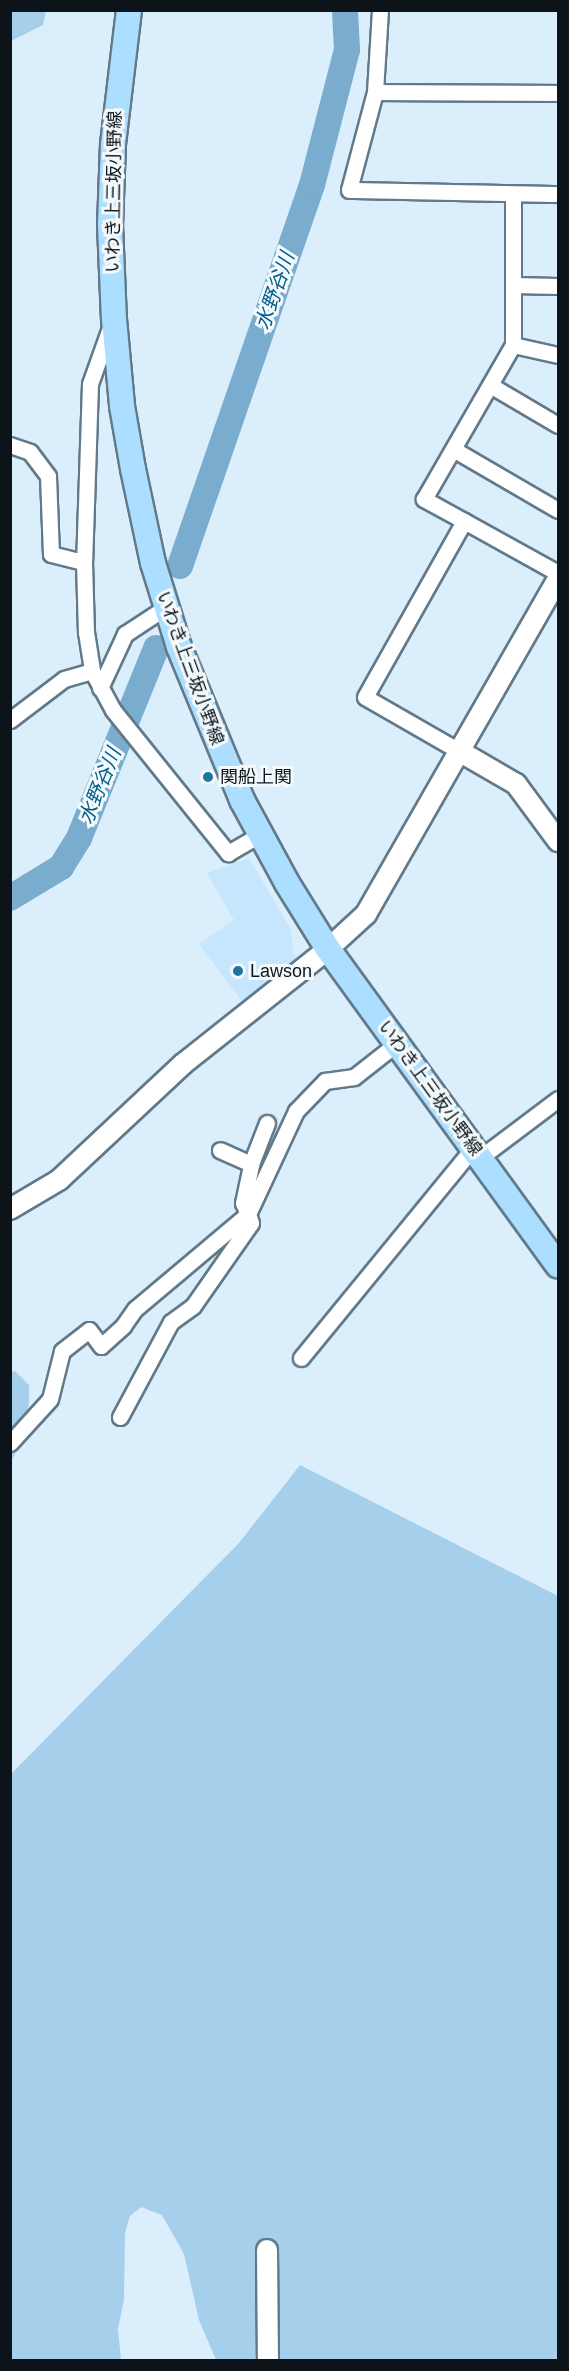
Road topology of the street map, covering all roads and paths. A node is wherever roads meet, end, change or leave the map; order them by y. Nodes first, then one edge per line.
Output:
1 (129, 10) edge
2 (380, 10) edge
3 (375, 92) junction
4 (558, 93) edge
5 (513, 194) junction
6 (558, 194) edge
7 (513, 285) junction
8 (558, 286) edge
9 (114, 319) junction
10 (513, 345) junction
11 (558, 355) edge
12 (490, 385) junction
13 (558, 425) edge
14 (10, 445) edge
15 (453, 449) junction
16 (558, 510) edge
17 (464, 521) junction
18 (84, 562) junction
19 (558, 573) edge
20 (558, 579) edge
21 (166, 607) junction
22 (92, 671) junction
23 (100, 688) junction
24 (10, 720) edge
25 (459, 751) junction
26 (260, 835) junction
27 (558, 841) edge
28 (328, 949) junction
29 (397, 1043) junction
30 (558, 1099) edge
31 (267, 1123) dead end
32 (220, 1150) dead end
33 (477, 1152) junction
34 (251, 1164) junction
35 (10, 1209) edge
36 (248, 1214) junction
37 (558, 1265) edge
38 (301, 1358) dead end
39 (120, 1418) dead end
40 (10, 1443) edge
41 (267, 2250) dead end
42 (268, 2361) edge

1 - 9 main road, いわき上三坂小野線
2 - 3 street
3 - 4 street
3 - 5 street
5 - 6 street
5 - 7 street
7 - 8 street
7 - 10 street
9 - 18 street
9 - 21 main road, いわき上三坂小野線
10 - 11 street
10 - 12 street
12 - 13 street
12 - 15 street
14 - 18 street
15 - 16 street
15 - 17 street
17 - 19 street
17 - 25 street
18 - 22 street
20 - 25 street
21 - 23 street
21 - 26 main road, いわき上三坂小野線
22 - 23 street
22 - 24 street
23 - 26 street
25 - 27 street
25 - 28 street
26 - 28 main road, いわき上三坂小野線
28 - 29 main road, いわき上三坂小野線
28 - 35 street
29 - 33 main road, いわき上三坂小野線
29 - 36 street
30 - 33 street
31 - 34 street
32 - 34 street
33 - 37 main road, いわき上三坂小野線
33 - 38 street
34 - 36 street
36 - 39 street
36 - 40 street
41 - 42 street

